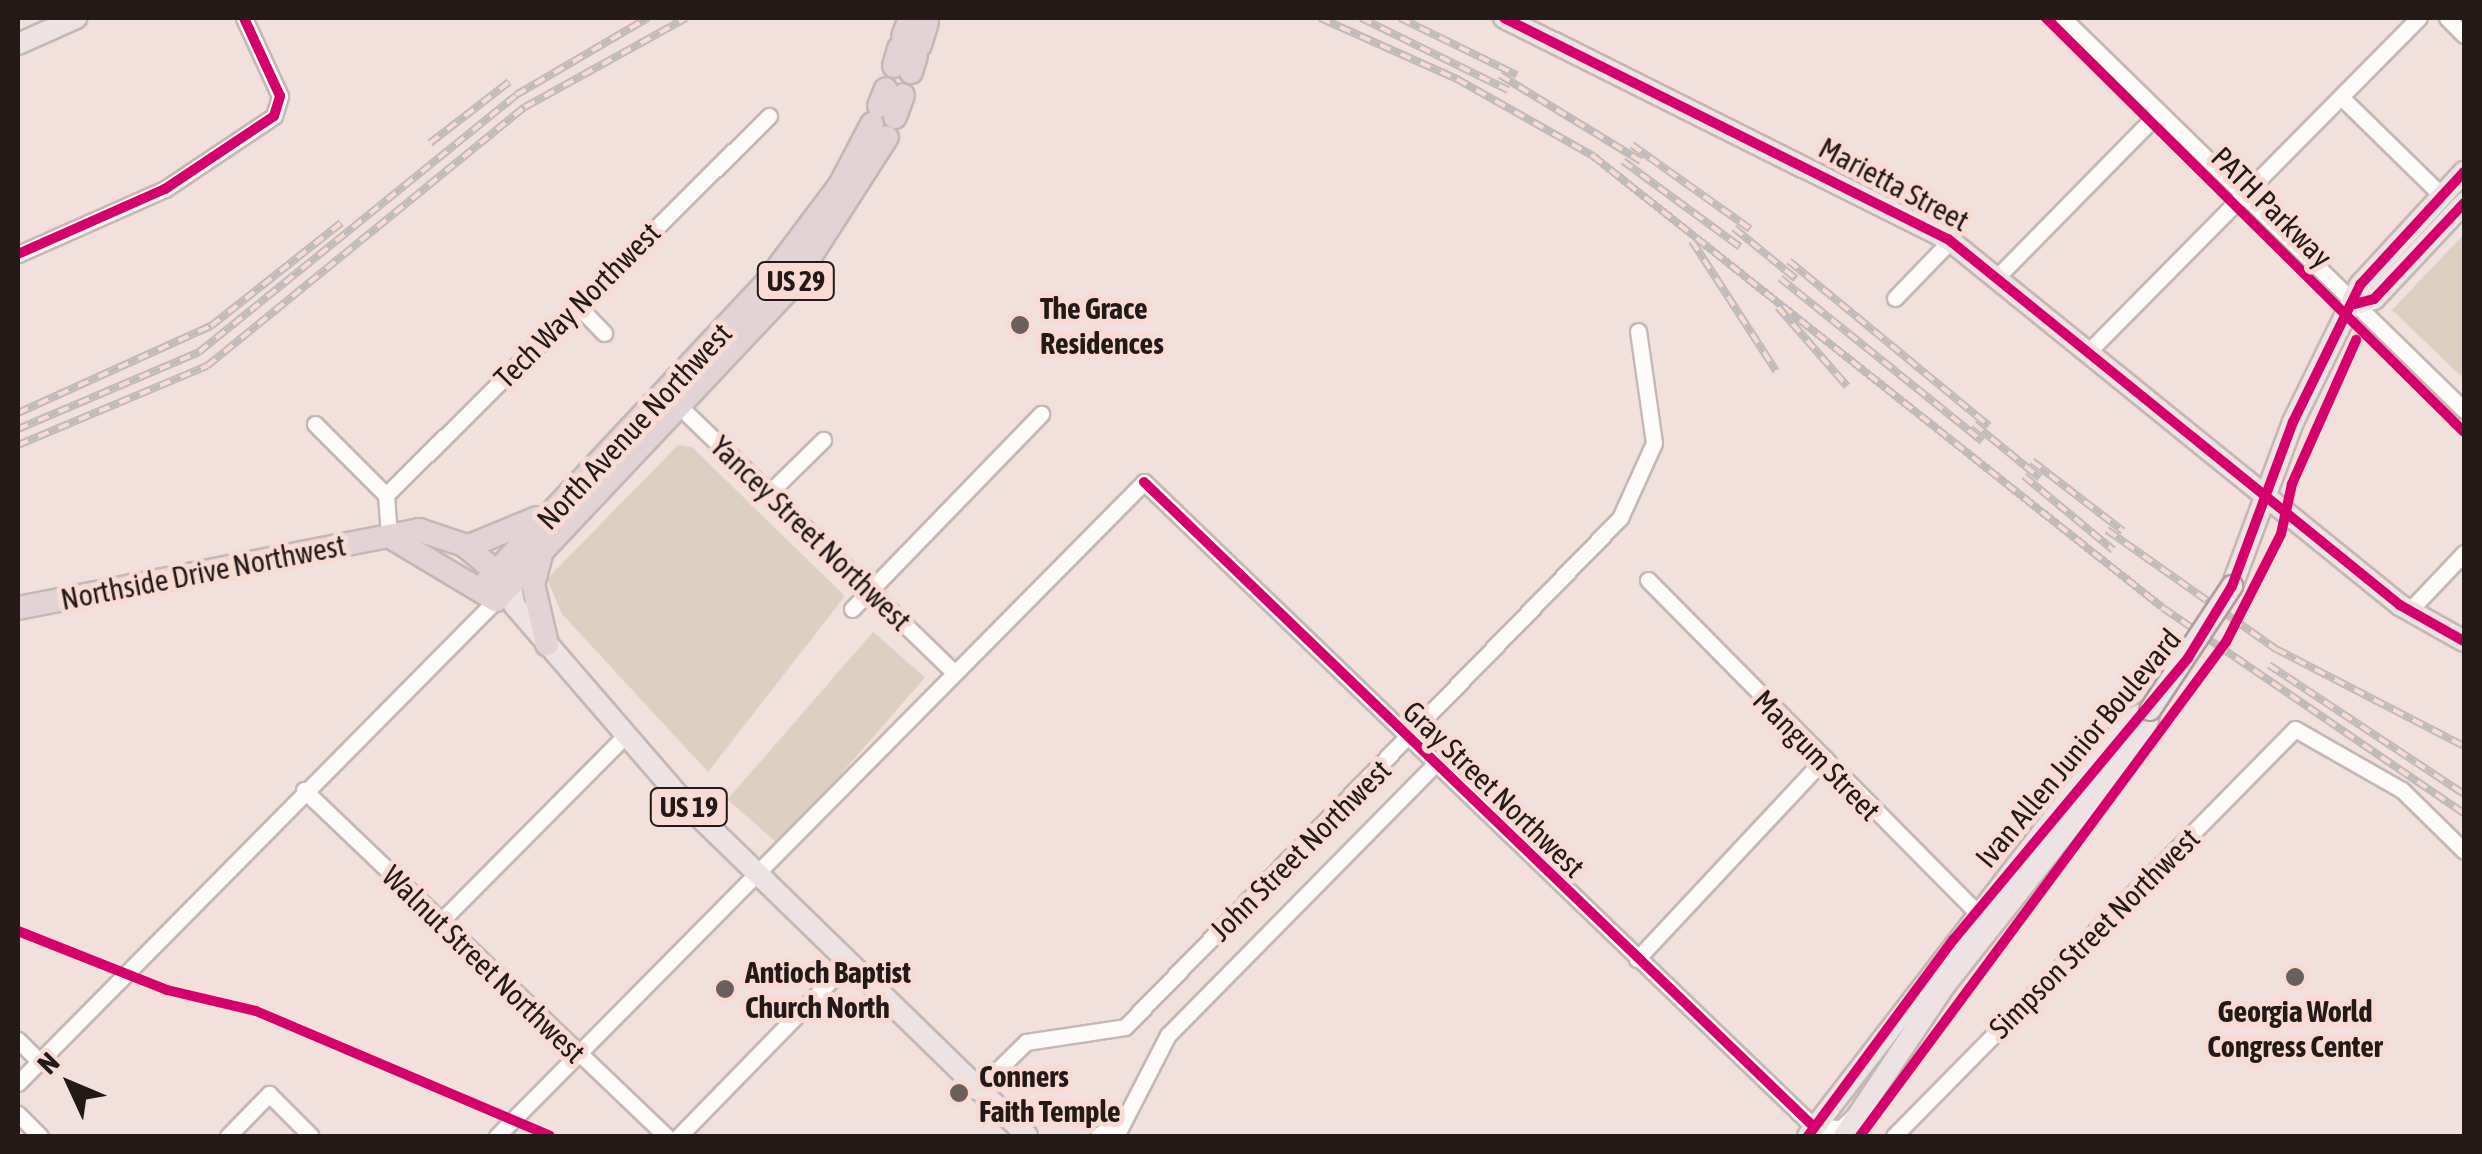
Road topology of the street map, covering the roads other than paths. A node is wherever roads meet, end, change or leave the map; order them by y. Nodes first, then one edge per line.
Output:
1 (76, 18) edge
2 (244, 18) edge
3 (1504, 18) edge
4 (2063, 18) edge
5 (2419, 18) edge
6 (2446, 18) edge
7 (2464, 35) edge
8 (18, 44) edge
9 (900, 74) edge
10 (2340, 97) junction
11 (2158, 112) junction
12 (769, 116) dead end
13 (2464, 172) edge
14 (2243, 195) junction
15 (2441, 195) junction
16 (2464, 202) edge
17 (1950, 240) junction
18 (18, 254) edge
19 (1998, 275) junction
20 (1895, 298) dead end
21 (2354, 304) junction
22 (578, 305) junction
23 (1638, 331) dead end
24 (604, 334) dead end
25 (2089, 351) junction
26 (672, 400) junction
27 (2464, 410) edge
28 (1041, 414) dead end
29 (316, 424) dead end
30 (822, 440) dead end
31 (769, 493) junction
32 (386, 494) junction
33 (2266, 496) junction
34 (565, 501) junction
35 (389, 536) junction
36 (467, 546) junction
37 (543, 552) junction
38 (2464, 552) edge
39 (1648, 580) dead end
40 (870, 588) junction
41 (500, 590) junction
42 (18, 608) edge
43 (852, 610) dead end
44 (2409, 612) junction
45 (2464, 641) edge
46 (547, 644) junction
47 (955, 673) junction
48 (625, 736) junction
49 (1408, 740) junction
50 (1824, 758) junction
51 (1433, 766) junction
52 (304, 790) junction
53 (2464, 851) edge
54 (756, 875) junction
55 (1983, 918) junction
56 (439, 923) junction
57 (1636, 959) junction
58 (847, 964) junction
59 (18, 1040) edge
60 (577, 1056) junction
61 (39, 1061) junction
62 (18, 1083) edge
63 (976, 1090) junction
64 (1863, 1107) junction
65 (18, 1114) edge
66 (1121, 1118) junction
67 (1811, 1132) edge
68 (40, 1136) edge
69 (228, 1136) edge
70 (311, 1136) edge
71 (497, 1136) edge
72 (666, 1136) edge
73 (680, 1136) edge
74 (1028, 1136) edge
75 (1098, 1136) edge
76 (1116, 1136) edge
77 (1844, 1136) edge
78 (1894, 1136) edge

1 - 8 main road
2 - 18 street
3 - 17 main road, Marietta Street
4 - 11 street
5 - 10 street
6 - 7 street
9 - 26 highway, North Avenue Northwest / US 29
10 - 14 street
10 - 15 street
11 - 14 street
11 - 19 street
12 - 22 street, Tech Way Northwest
13 - 15 main road, Ivan Allen Junior Boulevard
14 - 21 street
14 - 25 street
15 - 21 main road, Ivan Allen Junior Boulevard
16 - 21 main road
17 - 19 main road, Marietta Street
17 - 20 street
19 - 25 main road, Marietta Street
21 - 27 street
21 - 33 main road, Ivan Allen Junior Boulevard
22 - 24 street
22 - 32 street, Tech Way Northwest
23 - 49 street, John Street Northwest
25 - 33 main road, Marietta Street
26 - 31 street, Yancey Street Northwest
26 - 34 highway, North Avenue Northwest / US 29
26 - 37 highway, North Avenue Northwest / US 29
28 - 40 street
29 - 32 street
30 - 31 street
31 - 40 street, Yancey Street Northwest
32 - 35 street
33 - 44 main road, Marietta Street
33 - 55 main road, Ivan Allen Junior Boulevard, bridge
34 - 36 highway
34 - 41 highway, North Avenue Northwest / US 29
35 - 36 highway, Northside Drive Northwest / US 19
35 - 41 highway, Northside Drive Northwest / US 19
35 - 42 highway, Northside Drive Northwest
36 - 41 highway, Northside Drive Northwest / US 19
37 - 41 highway, North Avenue Northwest / US 29
37 - 46 highway
38 - 44 street
39 - 50 street, Mangum Street
40 - 43 street
40 - 47 street, Yancey Street Northwest
41 - 46 main road, Northside Drive Northwest / US 19
41 - 52 street, North Avenue Northwest
44 - 45 main road, Marietta Street
46 - 48 main road, Northside Drive Northwest / US 19
47 - 49 street, Gray Street Northwest
47 - 54 street
48 - 54 main road, Northside Drive Northwest / US 19
48 - 56 street
49 - 51 street, Gray Street Northwest
49 - 63 street, John Street Northwest
50 - 55 street, Mangum Street
50 - 57 street
51 - 57 street, Gray Street Northwest
51 - 66 street, Gray Street Northwest
52 - 56 street, Walnut Street Northwest
52 - 61 street, North Avenue Northwest
53 - 78 street, Simpson Street Northwest
54 - 58 main road, Northside Drive Northwest / US 19
54 - 60 street
55 - 64 main road, Ivan Allen Junior Boulevard
55 - 67 main road, Ivan Allen Junior Boulevard
56 - 60 street, Walnut Street Northwest
57 - 67 street, Gray Street Northwest
58 - 63 main road, Northside Drive Northwest / US 19
58 - 73 street
59 - 61 street
60 - 71 street
60 - 72 street, Walnut Street Northwest
61 - 62 street, North Avenue Northwest
63 - 74 main road, Northside Drive Northwest / US 19
64 - 67 street
64 - 77 main road, Ivan Allen Junior Boulevard
65 - 68 street
66 - 75 street
66 - 76 street
69 - 70 street

